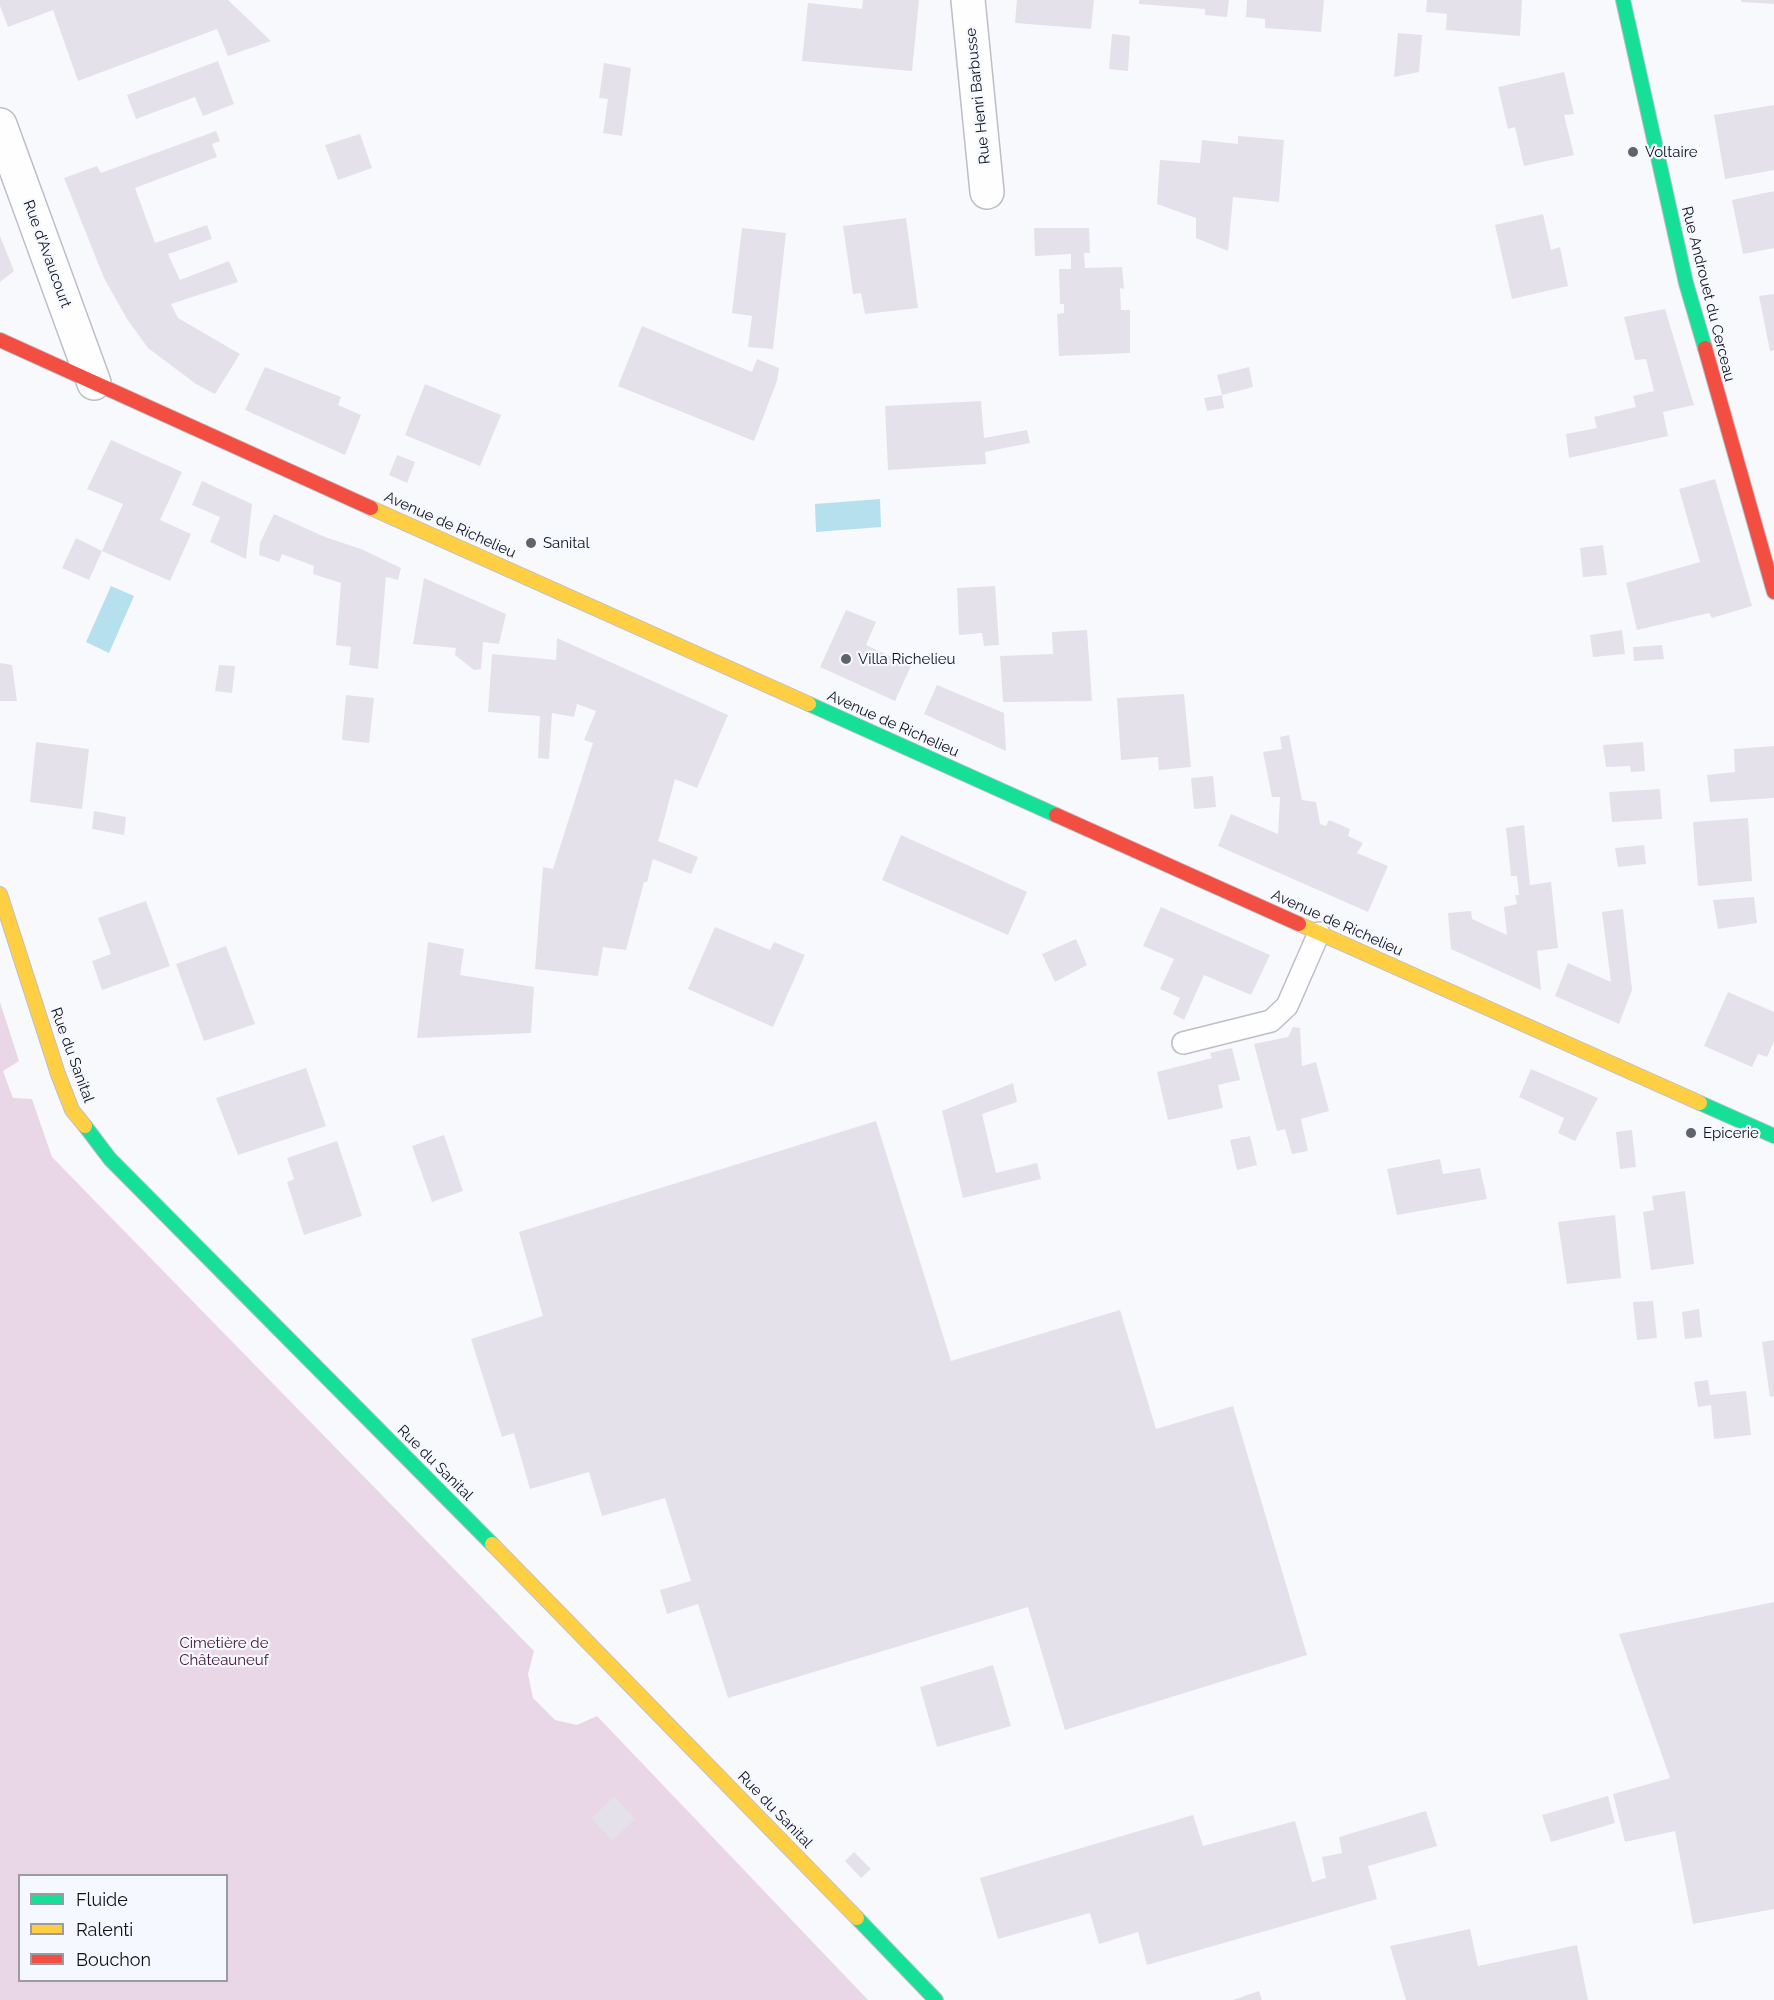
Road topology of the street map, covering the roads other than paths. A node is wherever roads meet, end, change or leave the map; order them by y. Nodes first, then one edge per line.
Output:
1 (968, 0) edge
2 (1623, 0) edge
3 (0, 125) edge
4 (987, 192) dead end
5 (0, 340) edge
6 (94, 383) junction
7 (1774, 592) edge
8 (0, 894) edge
9 (1318, 933) junction
10 (1183, 1043) dead end
11 (1774, 1136) edge
12 (936, 2000) edge

1 - 4 street, Rue Henri Barbusse
2 - 7 street, Rue Androuet du Cerceau
3 - 6 street, Rue d'Avaucourt
5 - 6 street, Avenue de Richelieu
6 - 9 street, Avenue de Richelieu
8 - 12 street, Rue du Sanital
9 - 10 lane
9 - 11 street, Avenue de Richelieu

